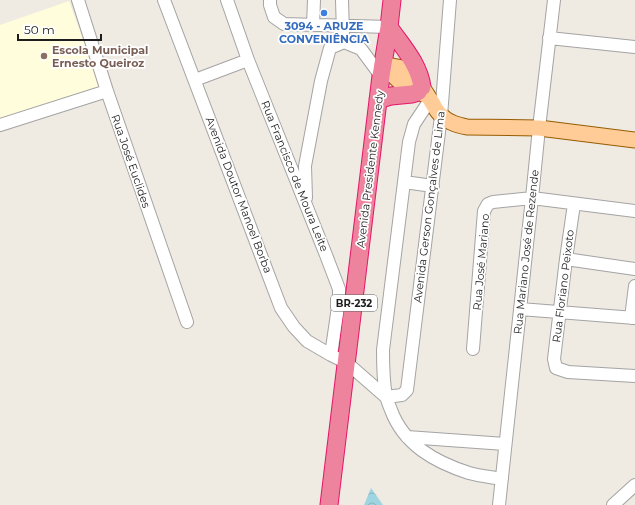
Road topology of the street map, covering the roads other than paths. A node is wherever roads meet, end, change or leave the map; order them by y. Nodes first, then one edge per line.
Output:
1 (78, 0) edge
2 (164, 0) edge
3 (227, 0) edge
4 (270, 0) edge
5 (314, 0) edge
6 (342, 0) edge
7 (392, 0) edge
8 (450, 0) edge
9 (554, 0) edge
10 (313, 25) junction
11 (343, 25) junction
12 (389, 27) junction
13 (549, 38) junction
14 (344, 42) junction
15 (635, 47) edge
16 (248, 60) junction
17 (382, 71) junction
18 (195, 80) junction
19 (107, 91) junction
20 (425, 94) junction
21 (378, 100) junction
22 (441, 116) junction
23 (0, 125) edge
24 (539, 128) junction
25 (635, 140) edge
26 (404, 182) junction
27 (433, 186) junction
28 (532, 198) junction
29 (574, 204) junction
30 (306, 205) junction
31 (635, 211) edge
32 (566, 259) junction
33 (635, 269) edge
34 (635, 286) edge
35 (520, 309) junction
36 (560, 312) junction
37 (633, 318) edge
38 (187, 322) dead end
39 (474, 349) dead end
40 (331, 355) junction
41 (347, 363) junction
42 (635, 376) edge
43 (386, 397) junction
44 (407, 437) junction
45 (505, 444) junction
46 (502, 479) junction
47 (635, 484) edge
48 (329, 505) edge
49 (499, 505) edge
50 (613, 505) edge

1 - 19 street, Rua José Euclides
2 - 18 street, Avenida Doutor Manoel Borba
3 - 16 street, Rua Francisco de Moura Leite
4 - 10 street
5 - 10 street
6 - 11 street
7 - 12 highway, Avenida Presidente Kennedy / BR-232
8 - 22 street, Avenida Gerson Gonçalves de Lima
9 - 13 street, Rua Mariano José de Rezende
10 - 11 street
11 - 12 street
11 - 14 street
12 - 17 highway, Avenida Presidente Kennedy / BR-232
12 - 20 highway
13 - 15 street
13 - 24 street, Rua Mariano José de Rezende
14 - 17 street
14 - 30 street
16 - 18 street
16 - 30 street, Rua Francisco de Moura Leite
17 - 20 main road
17 - 21 highway, Avenida Presidente Kennedy / BR-232
18 - 40 street, Avenida Doutor Manoel Borba
19 - 23 street
19 - 38 street, Rua José Euclides
20 - 21 highway
20 - 22 main road
20 - 26 street
21 - 41 highway, Avenida Presidente Kennedy / BR-232
22 - 24 main road
22 - 27 street, Avenida Gerson Gonçalves de Lima
24 - 25 main road
24 - 28 street, Rua Mariano José de Rezende
26 - 27 street
26 - 43 street
27 - 43 street, Avenida Gerson Gonçalves de Lima
28 - 29 street, Rua José Mariano
28 - 35 street, Rua Mariano José de Rezende
28 - 39 street, Rua José Mariano
29 - 31 street, Rua José Mariano
29 - 32 street, Rua Floriano Peixoto
30 - 40 street, Rua Francisco de Moura Leite
32 - 33 street
32 - 36 street, Rua Floriano Peixoto
34 - 37 street
35 - 36 street
35 - 45 street, Rua Mariano José de Rezende
36 - 37 street
36 - 42 street, Rua Floriano Peixoto
40 - 41 street, Avenida Doutor Manoel Borba
41 - 43 street, Avenida Doutor Manoel Borba
41 - 48 highway, Avenida Presidente Kennedy / BR-232
43 - 44 street
44 - 45 street
44 - 46 street
45 - 46 street, Rua Mariano José de Rezende
46 - 49 street, Rua Mariano José de Rezende
47 - 50 street

